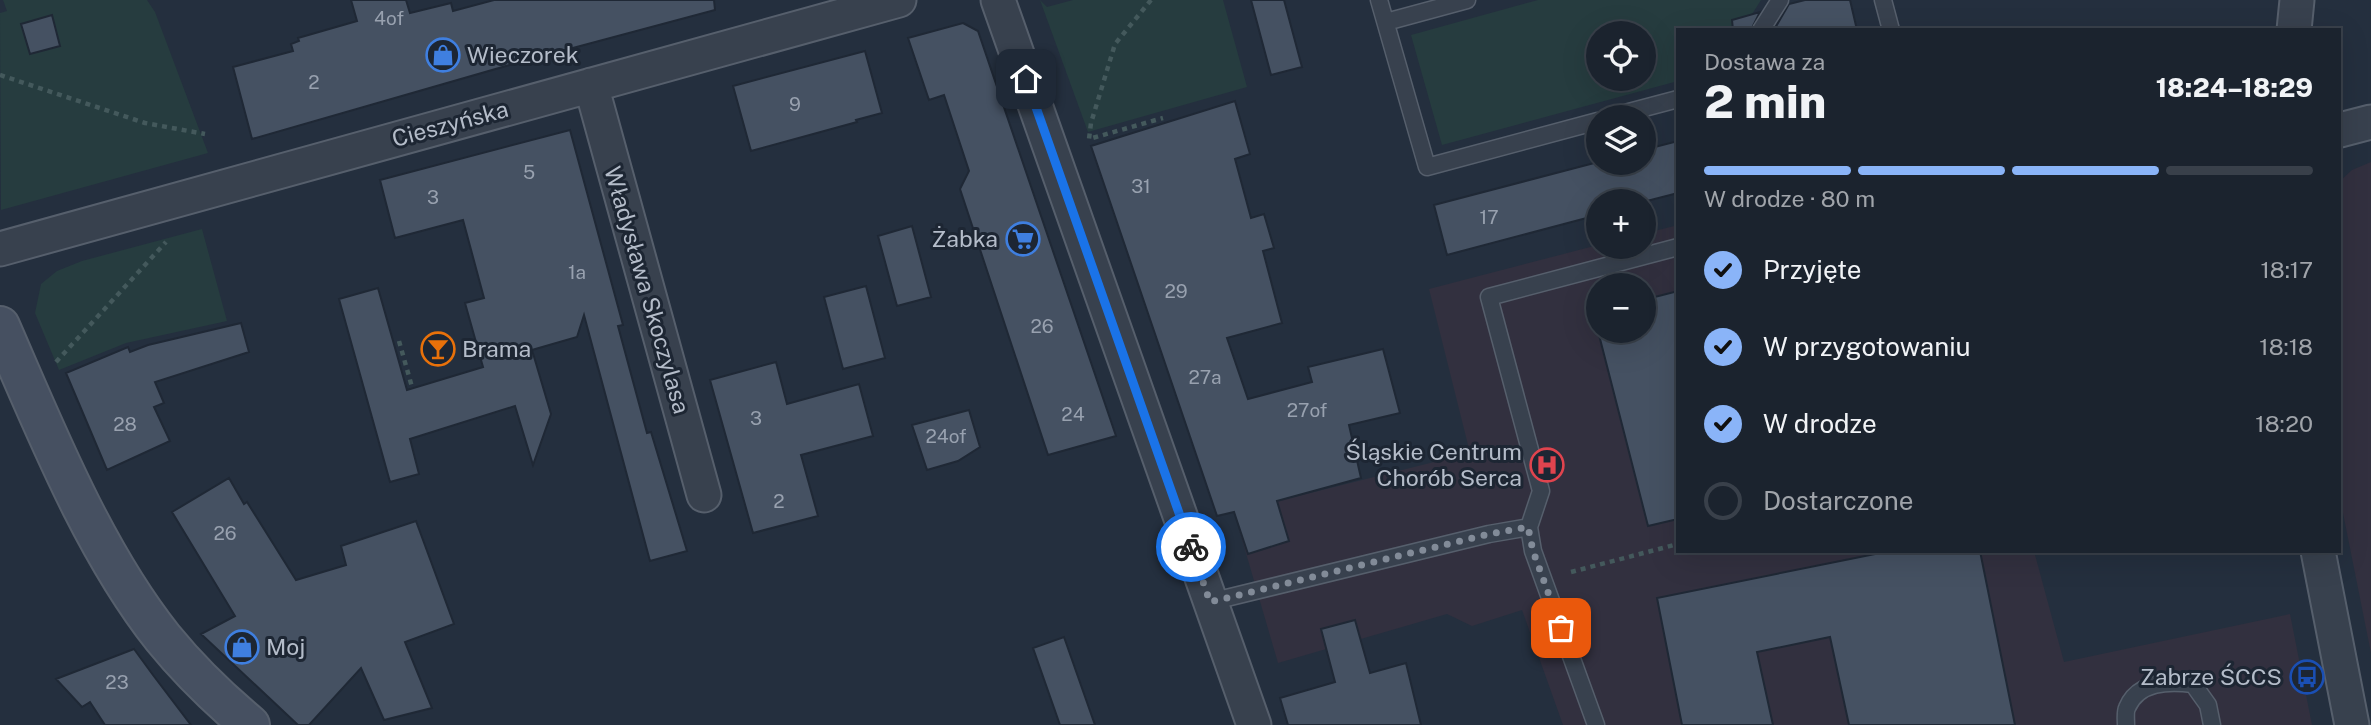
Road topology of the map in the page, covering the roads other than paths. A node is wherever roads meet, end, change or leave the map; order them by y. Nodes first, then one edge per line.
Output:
1 (899, 0) edge
2 (998, 0) edge
3 (1379, 0) edge
4 (1467, 0) edge
5 (1780, 0) edge
6 (1883, 0) edge
7 (2297, 0) edge
8 (1386, 22) junction
9 (1762, 28) edge
10 (1890, 28) edge
11 (2294, 28) edge
12 (590, 85) junction
13 (1676, 100) edge
14 (1655, 105) edge
15 (2371, 122) edge
16 (1586, 124) edge
17 (2341, 130) edge
18 (1676, 248) edge
19 (0, 249) edge
20 (0, 326) edge
21 (704, 495) dead end
22 (1528, 527) junction
23 (2318, 553) edge
24 (1210, 602) junction
25 (250, 725) edge
26 (1254, 725) edge
27 (1596, 725) edge
28 (2126, 725) edge
29 (2212, 725) edge
30 (2353, 725) edge

1 - 12 street, Cieszyńska
2 - 24 street
3 - 8 lane
4 - 8 lane
5 - 9 lane
6 - 10 lane
7 - 11 street
8 - 16 lane
12 - 19 street, Cieszyńska
12 - 21 street, Władysława Skoczylasa
13 - 14 lane
15 - 17 street
18 - 22 lane
20 - 25 street
22 - 24 lane
22 - 27 lane
23 - 30 street
24 - 26 street
28 - 29 lane

